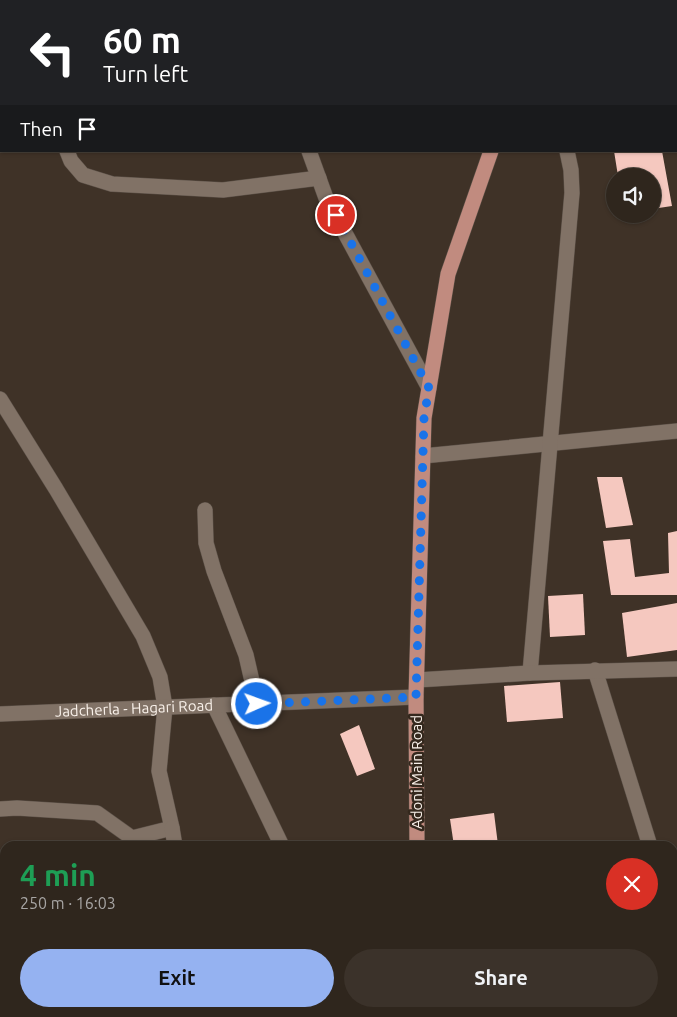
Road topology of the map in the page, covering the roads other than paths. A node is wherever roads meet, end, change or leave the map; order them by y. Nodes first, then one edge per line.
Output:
1 (67, 152) edge
2 (309, 152) edge
3 (491, 152) edge
4 (567, 152) edge
5 (319, 178) junction
6 (429, 388) junction
7 (0, 399) edge
8 (677, 431) edge
9 (550, 444) junction
10 (423, 456) junction
11 (205, 510) dead end
12 (677, 669) edge
13 (595, 670) junction
14 (530, 673) junction
15 (417, 680) junction
16 (416, 697) junction
17 (257, 704) junction
18 (214, 705) junction
19 (165, 707) junction
20 (0, 714) edge
21 (0, 809) edge
22 (172, 828) junction
23 (174, 841) edge
24 (280, 841) edge
25 (417, 841) edge
26 (648, 841) edge

1 - 5 street
2 - 5 street
3 - 6 main road, Adoni Main Road
4 - 9 street
5 - 6 street
6 - 10 main road, Adoni Main Road
7 - 19 street
8 - 9 street
9 - 10 street
9 - 14 street
10 - 15 main road, Adoni Main Road
11 - 17 street
12 - 13 street
13 - 14 street
13 - 26 street
14 - 15 street
15 - 16 main road, Adoni Main Road
16 - 17 street, Jadcherla - Hagari Road
16 - 25 main road, Adoni Main Road
17 - 18 street, Jadcherla - Hagari Road
18 - 19 street, Jadcherla - Hagari Road
18 - 24 street
19 - 20 street, Jadcherla - Hagari Road
19 - 22 street
21 - 22 street
22 - 23 street

